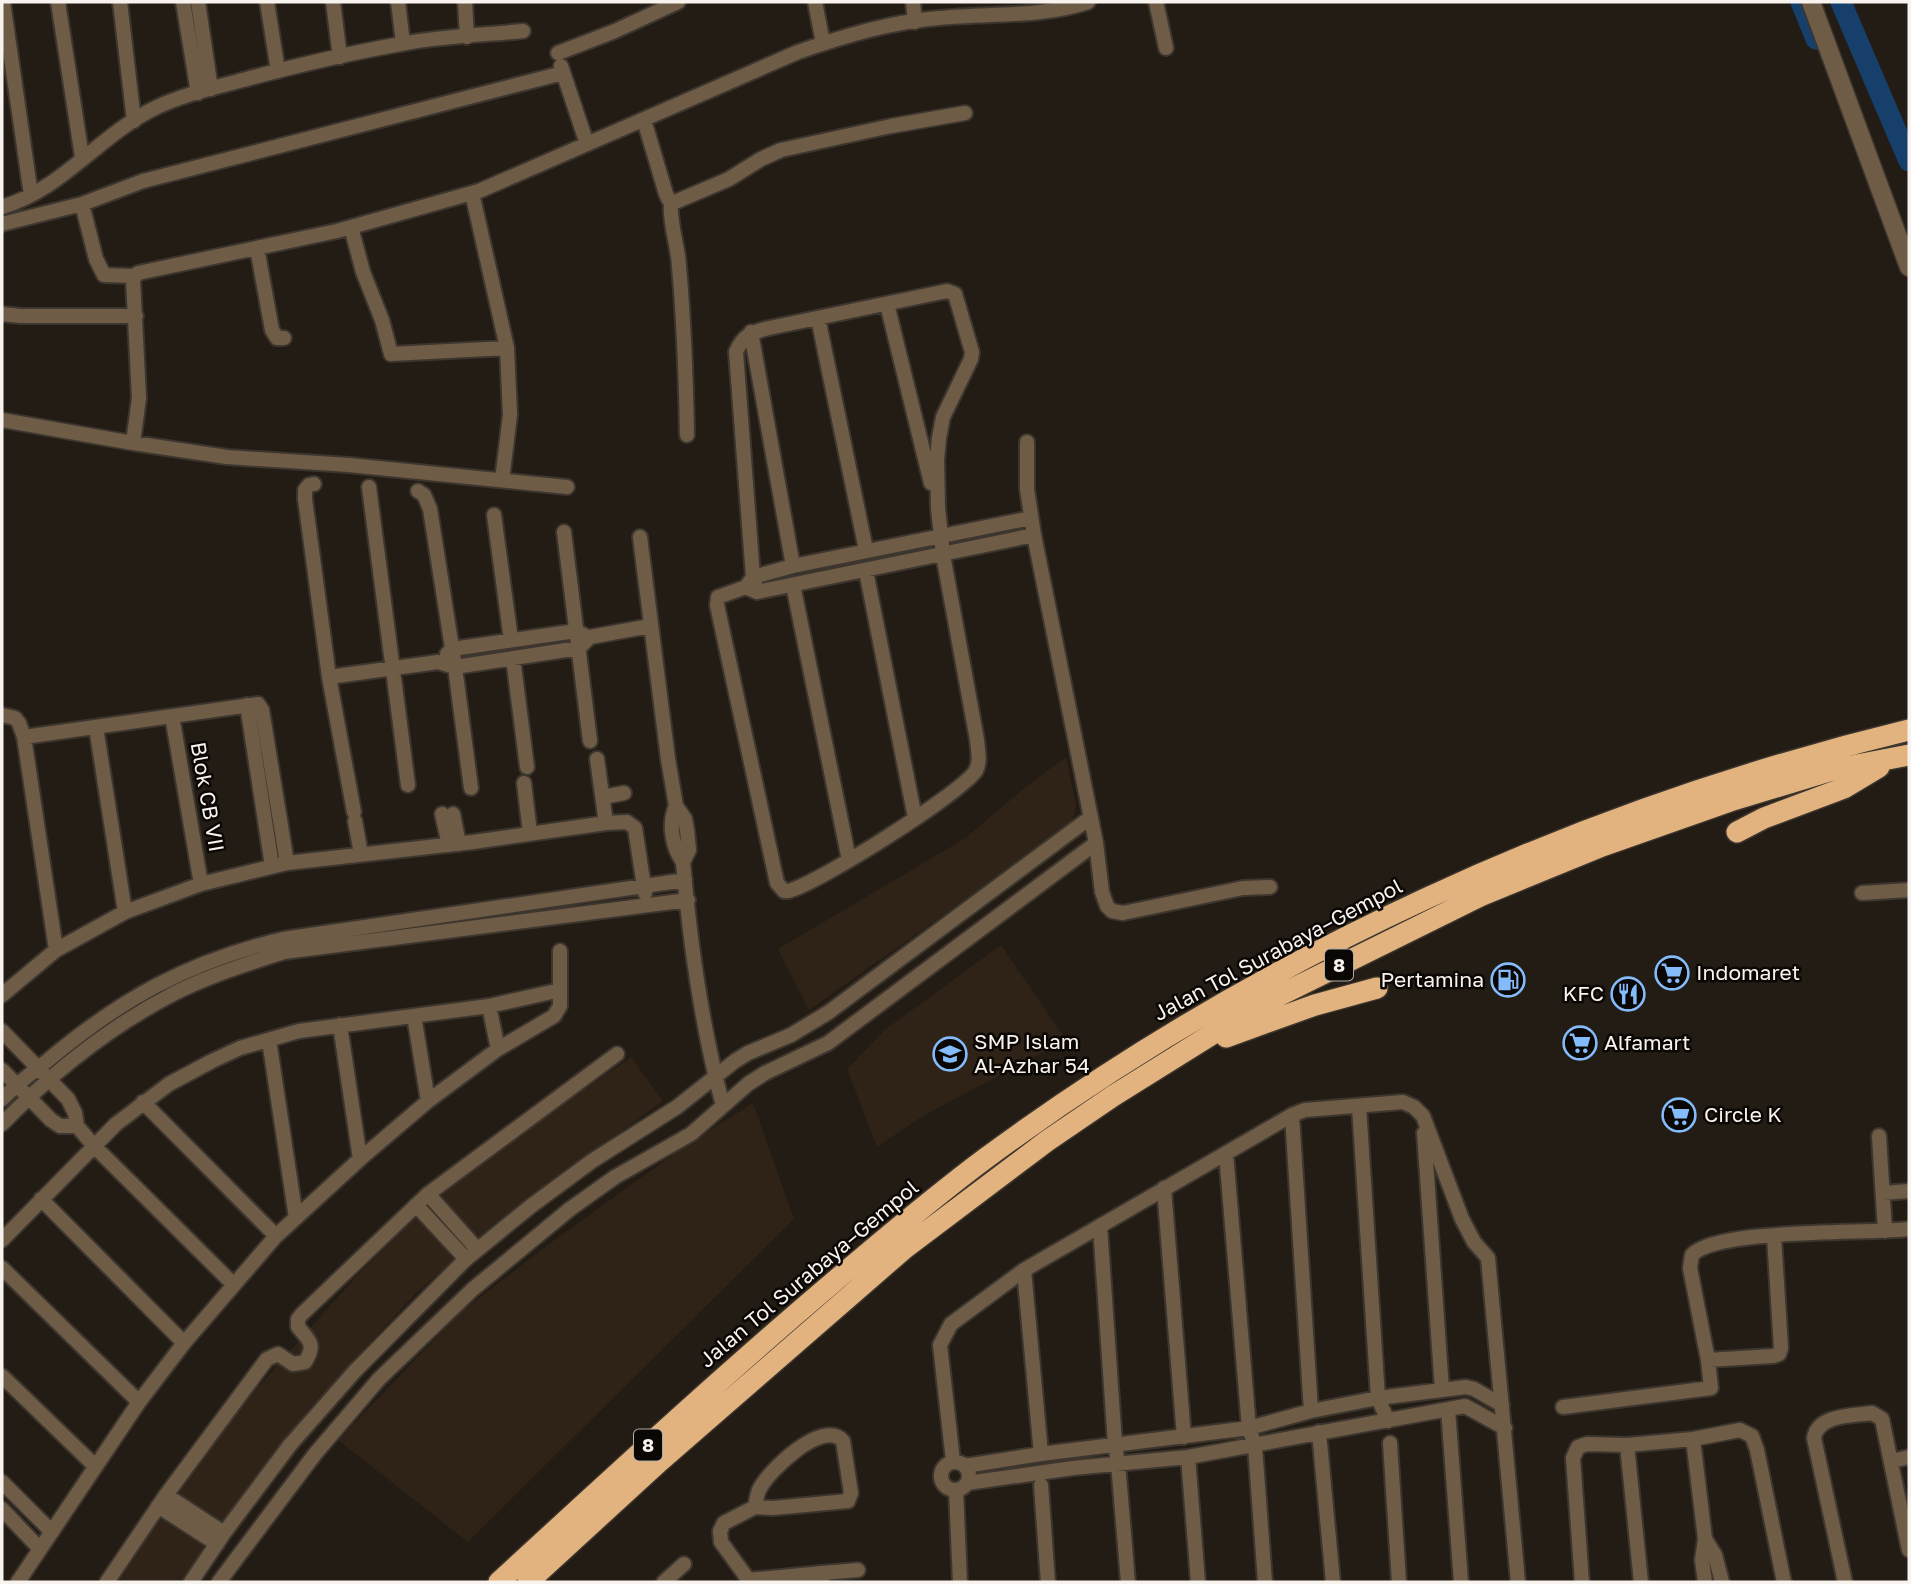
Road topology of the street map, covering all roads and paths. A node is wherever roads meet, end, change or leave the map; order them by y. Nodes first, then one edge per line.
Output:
1 (3, 2) edge
2 (58, 2) edge
3 (120, 2) edge
4 (183, 2) edge
5 (198, 2) edge
6 (267, 2) edge
7 (332, 2) edge
8 (398, 2) edge
9 (465, 2) edge
10 (678, 2) edge
11 (815, 2) edge
12 (913, 2) edge
13 (1088, 2) edge
14 (1156, 2) edge
15 (1811, 2) edge
16 (915, 22) junction
17 (523, 31) dead end
18 (467, 37) junction
19 (403, 43) junction
20 (823, 44) junction
21 (1166, 48) dead end
22 (340, 57) junction
23 (278, 71) junction
24 (563, 73) junction
25 (204, 91) junction
26 (965, 113) dead end
27 (644, 120) junction
28 (134, 121) junction
29 (587, 144) junction
30 (82, 157) junction
31 (472, 193) junction
32 (30, 195) junction
33 (671, 202) junction
34 (82, 204) junction
35 (2, 207) edge
36 (2, 223) edge
37 (351, 228) junction
38 (257, 248) junction
39 (1909, 267) edge
40 (134, 276) junction
41 (887, 304) junction
42 (2, 314) edge
43 (136, 316) junction
44 (818, 318) junction
45 (751, 332) junction
46 (285, 338) dead end
47 (507, 348) junction
48 (2, 420) edge
49 (687, 435) dead end
50 (1027, 442) dead end
51 (133, 443) junction
52 (502, 480) junction
53 (314, 484) dead end
54 (369, 487) dead end
55 (567, 487) dead end
56 (418, 491) dead end
57 (937, 508) junction
58 (494, 515) dead end
59 (1031, 518) junction
60 (564, 532) dead end
61 (1034, 535) junction
62 (640, 537) dead end
63 (940, 537) junction
64 (866, 550) junction
65 (943, 555) junction
66 (824, 560) junction
67 (793, 566) junction
68 (866, 571) junction
69 (828, 579) junction
70 (752, 585) junction
71 (793, 585) junction
72 (650, 626) junction
73 (583, 634) junction
74 (511, 640) junction
75 (452, 649) junction
76 (579, 649) junction
77 (513, 658) junction
78 (438, 662) junction
79 (455, 667) junction
80 (393, 668) junction
81 (329, 677) junction
82 (2, 715) edge
83 (172, 716) junction
84 (96, 727) junction
85 (1909, 730) edge
86 (24, 737) junction
87 (590, 741) dead end
88 (1899, 758) edge
89 (597, 759) dead end
90 (527, 767) dead end
91 (524, 782) dead end
92 (408, 785) dead end
93 (471, 788) dead end
94 (624, 793) dead end
95 (603, 797) junction
96 (447, 814) dead end
97 (1091, 817) junction
98 (915, 818) junction
99 (606, 822) junction
100 (1737, 832) dead end
101 (530, 833) junction
102 (1096, 842) junction
103 (454, 844) junction
104 (361, 854) junction
105 (849, 860) junction
106 (280, 865) junction
107 (685, 880) junction
108 (201, 884) junction
109 (644, 886) junction
110 (1270, 887) dead end
111 (1909, 890) edge
112 (1862, 893) dead end
113 (688, 900) junction
114 (646, 905) junction
115 (125, 912) junction
116 (284, 945) junction
117 (55, 950) junction
118 (560, 951) dead end
119 (1377, 988) dead end
120 (560, 990) junction
121 (859, 990) junction
122 (2, 995) edge
123 (489, 1006) junction
124 (874, 1009) junction
125 (414, 1016) junction
126 (340, 1025) junction
127 (2, 1031) edge
128 (1204, 1039) junction
129 (269, 1040) junction
130 (498, 1049) junction
131 (617, 1054) dead end
132 (38, 1068) junction
133 (2, 1070) edge
134 (716, 1078) junction
135 (49, 1079) junction
136 (16, 1085) junction
137 (28, 1098) junction
138 (2, 1099) edge
139 (428, 1101) junction
140 (143, 1102) junction
141 (723, 1106) junction
142 (1359, 1106) junction
143 (1292, 1115) junction
144 (1423, 1116) junction
145 (2, 1124) edge
146 (77, 1126) junction
147 (1879, 1136) dead end
148 (94, 1146) junction
149 (1226, 1153) junction
150 (360, 1160) junction
151 (1164, 1188) junction
152 (1909, 1191) edge
153 (1883, 1192) junction
154 (428, 1194) junction
155 (41, 1199) junction
156 (416, 1205) junction
157 (296, 1218) junction
158 (1100, 1226) junction
159 (1909, 1229) edge
160 (1885, 1231) junction
161 (276, 1236) junction
162 (1774, 1236) junction
163 (2, 1240) edge
164 (477, 1249) junction
165 (466, 1259) junction
166 (2, 1268) edge
167 (1024, 1270) junction
168 (234, 1285) junction
169 (184, 1343) junction
170 (1709, 1360) junction
171 (2, 1376) edge
172 (1443, 1390) junction
173 (1378, 1398) junction
174 (139, 1402) junction
175 (1502, 1405) junction
176 (1563, 1407) dead end
177 (1448, 1409) junction
178 (1311, 1411) junction
179 (1388, 1421) junction
180 (1249, 1428) junction
181 (1505, 1428) junction
182 (1319, 1432) junction
183 (1184, 1437) junction
184 (1693, 1439) junction
185 (1390, 1443) dead end
186 (1115, 1444) junction
187 (1628, 1445) junction
188 (1255, 1446) junction
189 (1041, 1454) junction
190 (1188, 1457) junction
191 (1909, 1457) edge
192 (1892, 1461) junction
193 (1118, 1463) junction
194 (959, 1464) junction
195 (94, 1466) junction
196 (2, 1482) edge
197 (1041, 1485) dead end
198 (961, 1486) junction
199 (162, 1501) junction
200 (755, 1507) junction
201 (2, 1509) edge
202 (52, 1532) junction
203 (220, 1539) junction
204 (1705, 1539) junction
205 (40, 1549) junction
206 (1909, 1550) edge
207 (684, 1564) dead end
208 (858, 1570) dead end
209 (822, 1578) edge
210 (749, 1581) edge
211 (18, 1582) edge
212 (107, 1582) edge
213 (191, 1582) edge
214 (219, 1582) edge
215 (499, 1582) edge
216 (528, 1582) edge
217 (664, 1582) edge
218 (960, 1582) edge
219 (1048, 1582) edge
220 (1128, 1582) edge
221 (1199, 1582) edge
222 (1265, 1582) edge
223 (1333, 1582) edge
224 (1399, 1582) edge
225 (1461, 1582) edge
226 (1518, 1582) edge
227 (1582, 1582) edge
228 (1640, 1582) edge
229 (1704, 1582) edge
230 (1722, 1582) edge
231 (1784, 1582) edge
232 (1845, 1582) edge

1 - 32 street
2 - 30 street
3 - 28 street
4 - 25 street
5 - 25 street
6 - 23 street
7 - 22 street
8 - 19 street
9 - 18 street
10 - 24 street
11 - 20 street
12 - 16 street
13 - 16 street
14 - 21 street
15 - 39 street
16 - 20 street
17 - 18 street
18 - 19 street
19 - 22 street
20 - 27 street
22 - 23 street
23 - 25 street
24 - 29 street
24 - 34 street
25 - 28 street
26 - 33 street
27 - 29 street
27 - 33 street
28 - 30 street
29 - 31 street
30 - 32 street
31 - 37 street
31 - 47 street
32 - 35 street
33 - 49 street
34 - 36 street
34 - 40 street
37 - 38 street
37 - 47 street
38 - 40 street
38 - 46 street
40 - 43 street
41 - 44 street
41 - 57 street
41 - 57 street
42 - 43 street
43 - 51 street
44 - 45 street
44 - 64 street
45 - 67 street
45 - 70 street
47 - 52 street
48 - 51 street
50 - 59 street
51 - 52 street
52 - 55 street
53 - 81 street
54 - 80 street
56 - 75 street
57 - 63 street
58 - 74 street
59 - 61 street
59 - 63 street
60 - 73 street
61 - 65 street
61 - 97 street
62 - 72 street
63 - 64 street
63 - 65 street
64 - 66 street
65 - 68 street
65 - 98 street
66 - 67 street
66 - 69 street
67 - 70 street
68 - 69 street
68 - 98 street
69 - 71 street
70 - 71 street
70 - 105 street
71 - 105 street
72 - 73 street
72 - 107 street
73 - 74 street
73 - 76 street
74 - 75 street
75 - 78 street
75 - 79 street
76 - 77 street
76 - 87 street
77 - 79 street
77 - 90 street
78 - 79 street
78 - 80 street
79 - 93 street
80 - 81 street
80 - 92 street
81 - 104 street
82 - 86 street
83 - 84 street
83 - 106 street
83 - 108 street, Blok CB VII
84 - 86 street
84 - 115 street
85 - 215 highway, Jalan Tol Surabaya–Gempol / 8
86 - 117 street
88 - 100 highway
88 - 128 highway, Jalan Tol Surabaya–Gempol / 8
89 - 95 street
91 - 101 street
94 - 95 street
95 - 99 street
96 - 103 street
97 - 102 street
97 - 121 street
98 - 105 street
99 - 101 street
99 - 109 street
101 - 103 street
102 - 110 street
102 - 124 street
103 - 104 street
104 - 106 street
106 - 108 street
107 - 109 street
107 - 113 street
108 - 115 street
109 - 114 street
109 - 116 street
111 - 112 street
113 - 114 street
113 - 134 street
114 - 116 street
115 - 117 street
116 - 132 street
116 - 135 street
117 - 122 street
118 - 120 street
119 - 128 highway
120 - 123 street
120 - 130 street
121 - 124 street
121 - 134 street
123 - 125 street
123 - 130 street
124 - 141 street
125 - 126 street
125 - 139 street
126 - 129 street
126 - 150 street
127 - 132 street
128 - 216 highway, Jalan Tol Surabaya–Gempol / 8
129 - 140 street
129 - 157 street
130 - 139 street
131 - 154 street
132 - 135 street
132 - 136 street
133 - 136 street
134 - 141 street
134 - 164 street
135 - 137 street
135 - 146 street
136 - 137 street
136 - 138 street
137 - 145 street
137 - 146 street
139 - 150 street
140 - 148 street
140 - 161 street
141 - 214 street
142 - 143 street
142 - 144 street
142 - 173 street
143 - 149 street
143 - 178 street
144 - 172 street
144 - 175 street
146 - 148 street
147 - 153 street
148 - 155 street
148 - 168 street
149 - 151 street
149 - 180 street
150 - 157 street
151 - 158 street
151 - 183 street
152 - 153 street
153 - 160 street
154 - 156 street
154 - 164 street
155 - 163 street
155 - 169 street
156 - 165 street
156 - 199 street
157 - 161 street
158 - 167 street
158 - 186 street
159 - 160 street
160 - 162 street
161 - 168 street
162 - 170 street
162 - 170 street
164 - 165 street
165 - 203 street
166 - 174 street
167 - 189 street
167 - 194 street
168 - 169 street
169 - 174 street
170 - 176 street
171 - 195 street
172 - 173 street
172 - 175 street
173 - 178 street
173 - 179 street
174 - 195 street
175 - 181 street
177 - 179 street
177 - 181 street
177 - 225 street
178 - 180 street
179 - 182 street
180 - 183 street
180 - 188 street
181 - 226 street
182 - 188 street
182 - 223 street
183 - 186 street
184 - 187 street
184 - 204 street
184 - 231 street
185 - 224 street
186 - 189 street
186 - 193 street
187 - 227 street
187 - 228 street
188 - 190 street
188 - 222 street
189 - 194 street
190 - 193 street
190 - 221 street
191 - 192 street
192 - 206 street
192 - 232 street
193 - 198 street
193 - 220 street
194 - 198 street
194 - 198 street
195 - 202 street
196 - 202 street
197 - 219 street
198 - 218 street
199 - 203 street
199 - 212 street
200 - 200 street
200 - 210 street
201 - 205 street
202 - 205 street
203 - 213 street
204 - 229 street
204 - 230 street
205 - 211 street
207 - 217 street
208 - 209 street
209 - 210 street

